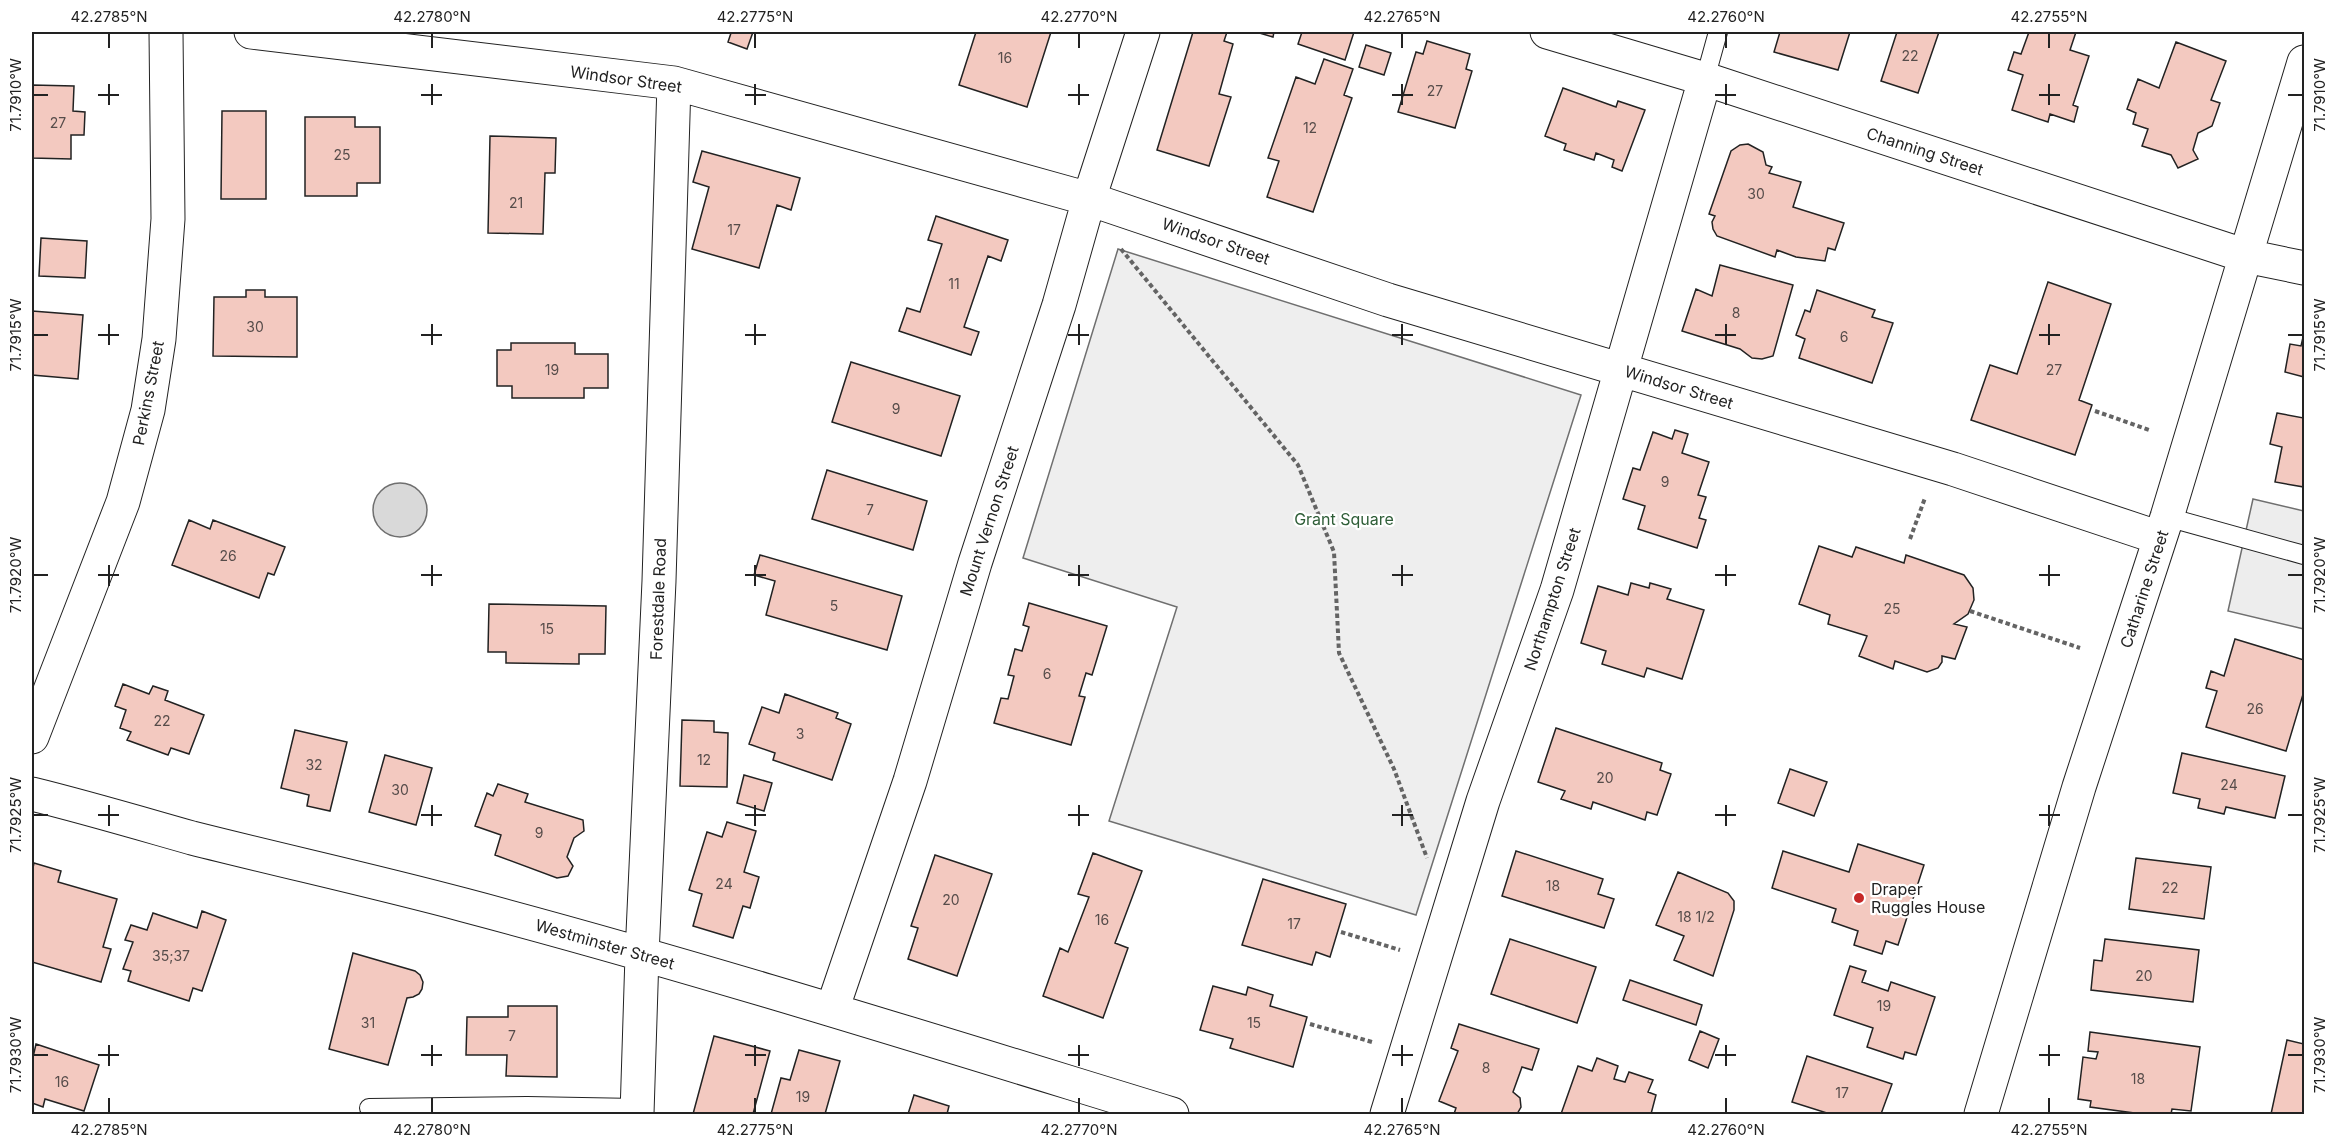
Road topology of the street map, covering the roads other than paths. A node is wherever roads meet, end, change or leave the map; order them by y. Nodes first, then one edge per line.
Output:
1 (166, 32) edge
2 (251, 32) edge
3 (1143, 32) edge
4 (1547, 32) edge
5 (1718, 32) edge
6 (2304, 62) edge
7 (1705, 79) junction
8 (674, 83) junction
9 (1089, 199) junction
10 (2246, 256) junction
11 (2304, 268) edge
12 (1621, 369) junction
13 (2164, 528) junction
14 (2304, 555) edge
15 (32, 737) edge
16 (32, 794) edge
17 (642, 955) junction
18 (832, 1010) junction
19 (369, 1108) dead end
20 (637, 1111) edge
21 (1172, 1114) edge
22 (1387, 1114) edge
23 (1981, 1114) edge

1 - 15 street, Perkins Street
2 - 8 street, Windsor Street
3 - 9 street, Mount Vernon Street
4 - 7 street, Channing Street
5 - 7 lane
6 - 10 street, Catharine Street
7 - 10 street, Channing Street
7 - 12 street, Northampton Street
8 - 9 street, Windsor Street
8 - 17 street, Forestdale Road
9 - 12 street, Windsor Street
9 - 18 street, Mount Vernon Street
10 - 11 street, Channing Street
10 - 13 street, Catharine Street
12 - 13 street, Windsor Street
12 - 22 street, Northampton Street
13 - 14 lane
13 - 23 street, Catharine Street
16 - 17 street, Westminster Street
17 - 18 street, Westminster Street
17 - 20 street, Forestdale Road
18 - 21 street, Westminster Street
19 - 20 lane

